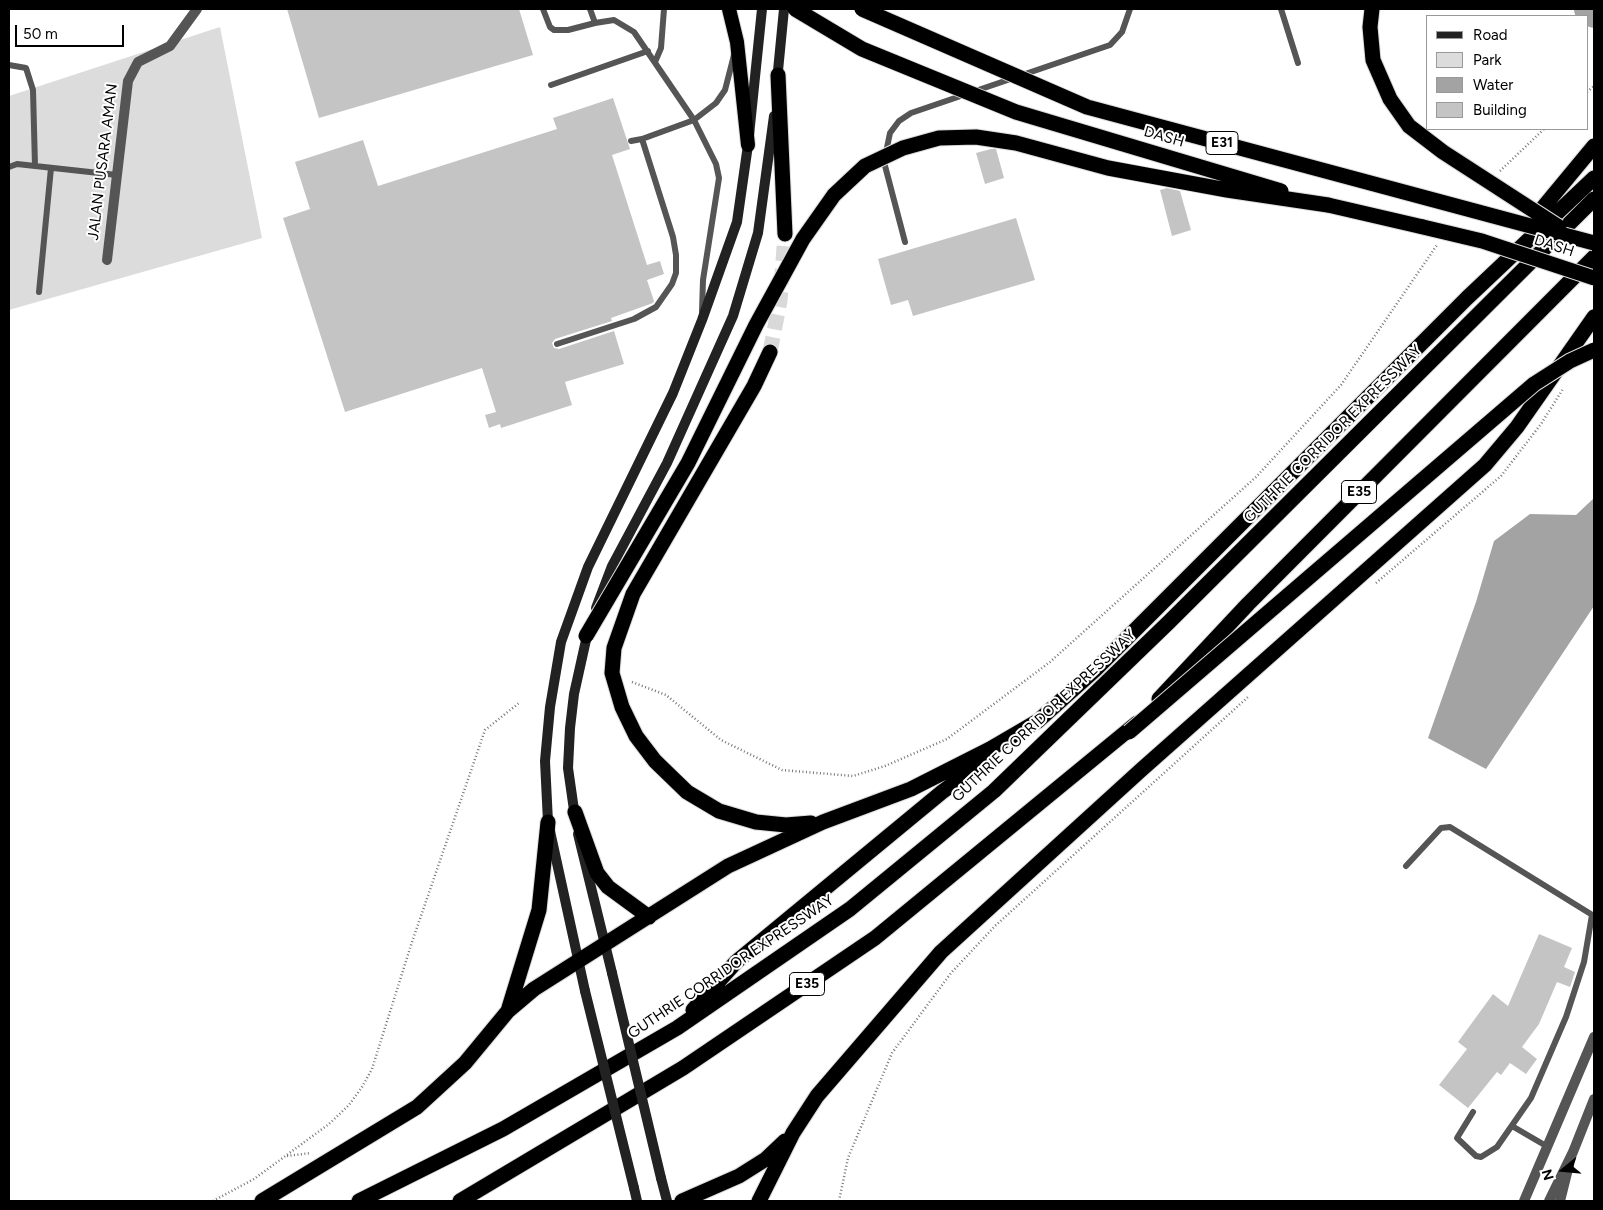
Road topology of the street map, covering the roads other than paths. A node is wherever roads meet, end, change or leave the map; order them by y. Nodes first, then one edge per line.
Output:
1 (197, 9) edge
2 (543, 9) edge
3 (590, 9) edge
4 (664, 9) edge
5 (730, 9) edge
6 (762, 9) edge
7 (784, 9) edge
8 (795, 9) edge
9 (862, 9) edge
10 (1130, 9) edge
11 (1281, 9) edge
12 (1372, 9) edge
13 (595, 23) junction
14 (737, 42) junction
15 (648, 51) junction
16 (655, 62) junction
17 (1298, 63) dead end
18 (9, 65) edge
19 (778, 75) junction
20 (551, 85) dead end
21 (694, 120) junction
22 (642, 139) junction
23 (631, 140) dead end
24 (748, 145) junction
25 (1594, 146) edge
26 (36, 166) junction
27 (9, 167) edge
28 (51, 168) junction
29 (117, 175) junction
30 (1594, 178) edge
31 (1594, 199) edge
32 (1328, 205) junction
33 (785, 234) tunnel mouth
34 (1572, 235) junction
35 (905, 242) dead end
36 (1594, 243) edge
37 (1594, 257) edge
38 (107, 260) dead end
39 (1594, 278) edge
40 (39, 292) dead end
41 (1467, 298) junction
42 (1594, 317) edge
43 (702, 320) junction
44 (557, 344) dead end
45 (1594, 350) edge
46 (770, 352) tunnel mouth
47 (586, 636) junction
48 (1038, 721) junction
49 (1129, 732) junction
50 (574, 812) junction
51 (548, 822) junction
52 (823, 822) junction
53 (1406, 866) dead end
54 (1593, 915) edge
55 (649, 917) junction
56 (604, 946) junction
57 (578, 961) junction
58 (508, 1011) junction
59 (677, 1028) junction
60 (1593, 1041) edge
61 (1594, 1099) edge
62 (1473, 1112) dead end
63 (1512, 1126) junction
64 (793, 1133) junction
65 (1548, 1147) junction
66 (1573, 1152) junction
67 (262, 1201) edge
68 (359, 1201) edge
69 (460, 1201) edge
70 (637, 1201) edge
71 (667, 1201) edge
72 (682, 1201) edge
73 (759, 1201) edge
74 (1524, 1201) edge
75 (1549, 1201) edge
76 (1560, 1201) edge

1 - 29 street, JALAN PUSARA AMAN
2 - 13 lane
3 - 13 lane
4 - 16 lane
5 - 14 highway
6 - 24 main road
7 - 19 main road
8 - 32 highway, DASH / E31, bridge
9 - 34 highway, DASH / E31, bridge
10 - 35 lane
11 - 17 lane
12 - 34 highway, bridge
13 - 15 lane
14 - 21 lane
14 - 24 highway
15 - 16 lane
15 - 20 lane
16 - 21 lane
18 - 26 lane
19 - 33 highway
19 - 47 main road
21 - 22 lane
21 - 43 lane
22 - 23 lane
22 - 44 lane
24 - 43 main road
25 - 41 highway
26 - 27 lane
26 - 28 lane
28 - 29 lane
28 - 40 lane
29 - 38 street, JALAN PUSARA AMAN
30 - 41 highway
31 - 59 highway, GUTHRIE CORRIDOR EXPRESSWAY / E35
32 - 39 highway, DASH / E31, bridge
32 - 47 highway, bridge
34 - 36 highway, DASH / E31, bridge
37 - 49 highway, E35
41 - 48 highway
42 - 64 highway
43 - 51 main road
45 - 49 highway, bridge
46 - 52 highway
47 - 50 main road
48 - 52 highway
48 - 59 highway
49 - 69 highway, E35
50 - 55 highway
50 - 56 main road
51 - 57 main road
51 - 58 highway
52 - 55 highway
53 - 54 lane
54 - 63 lane
55 - 56 highway
56 - 57 highway
56 - 71 main road, bridge
57 - 58 highway
57 - 70 main road, bridge
58 - 67 highway
59 - 68 highway, GUTHRIE CORRIDOR EXPRESSWAY / E35
60 - 65 street
61 - 66 street
62 - 63 lane
63 - 65 lane
64 - 72 highway
64 - 73 highway
65 - 74 street
66 - 75 street
66 - 76 street

